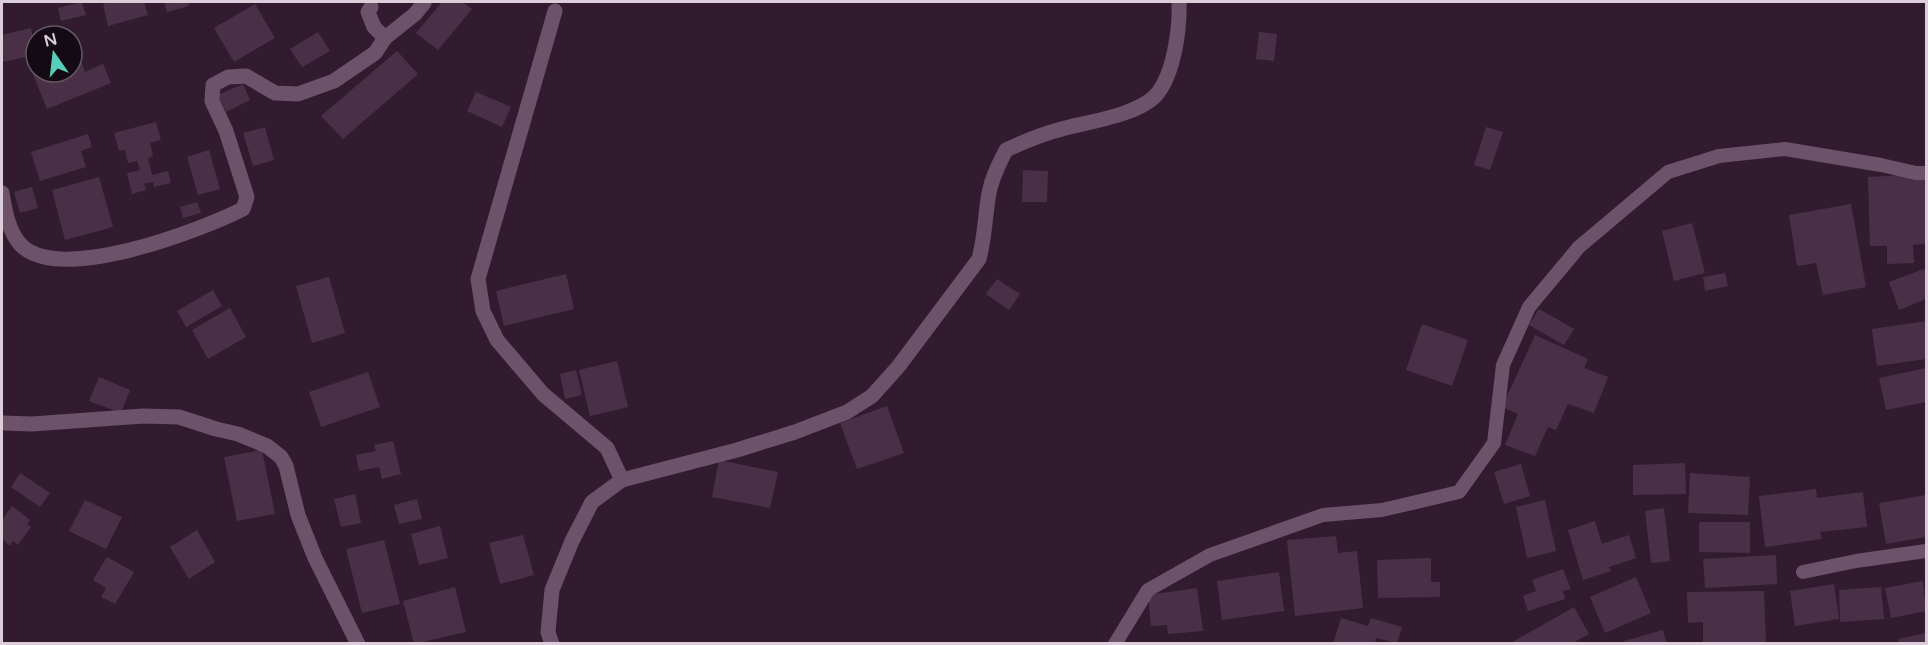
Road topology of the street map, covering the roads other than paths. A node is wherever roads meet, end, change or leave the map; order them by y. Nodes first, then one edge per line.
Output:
1 (1179, 2) edge
2 (424, 3) dead end
3 (371, 7) dead end
4 (555, 11) dead end
5 (385, 38) junction
6 (1926, 173) edge
7 (2, 193) edge
8 (2, 423) edge
9 (622, 480) junction
10 (1926, 551) edge
11 (1803, 572) dead end
12 (358, 644) edge
13 (552, 644) edge
14 (1115, 644) edge

1 - 9 street
2 - 5 street
3 - 5 street
4 - 9 street
5 - 7 street
6 - 14 lane
8 - 12 street
9 - 13 street
10 - 11 lane

